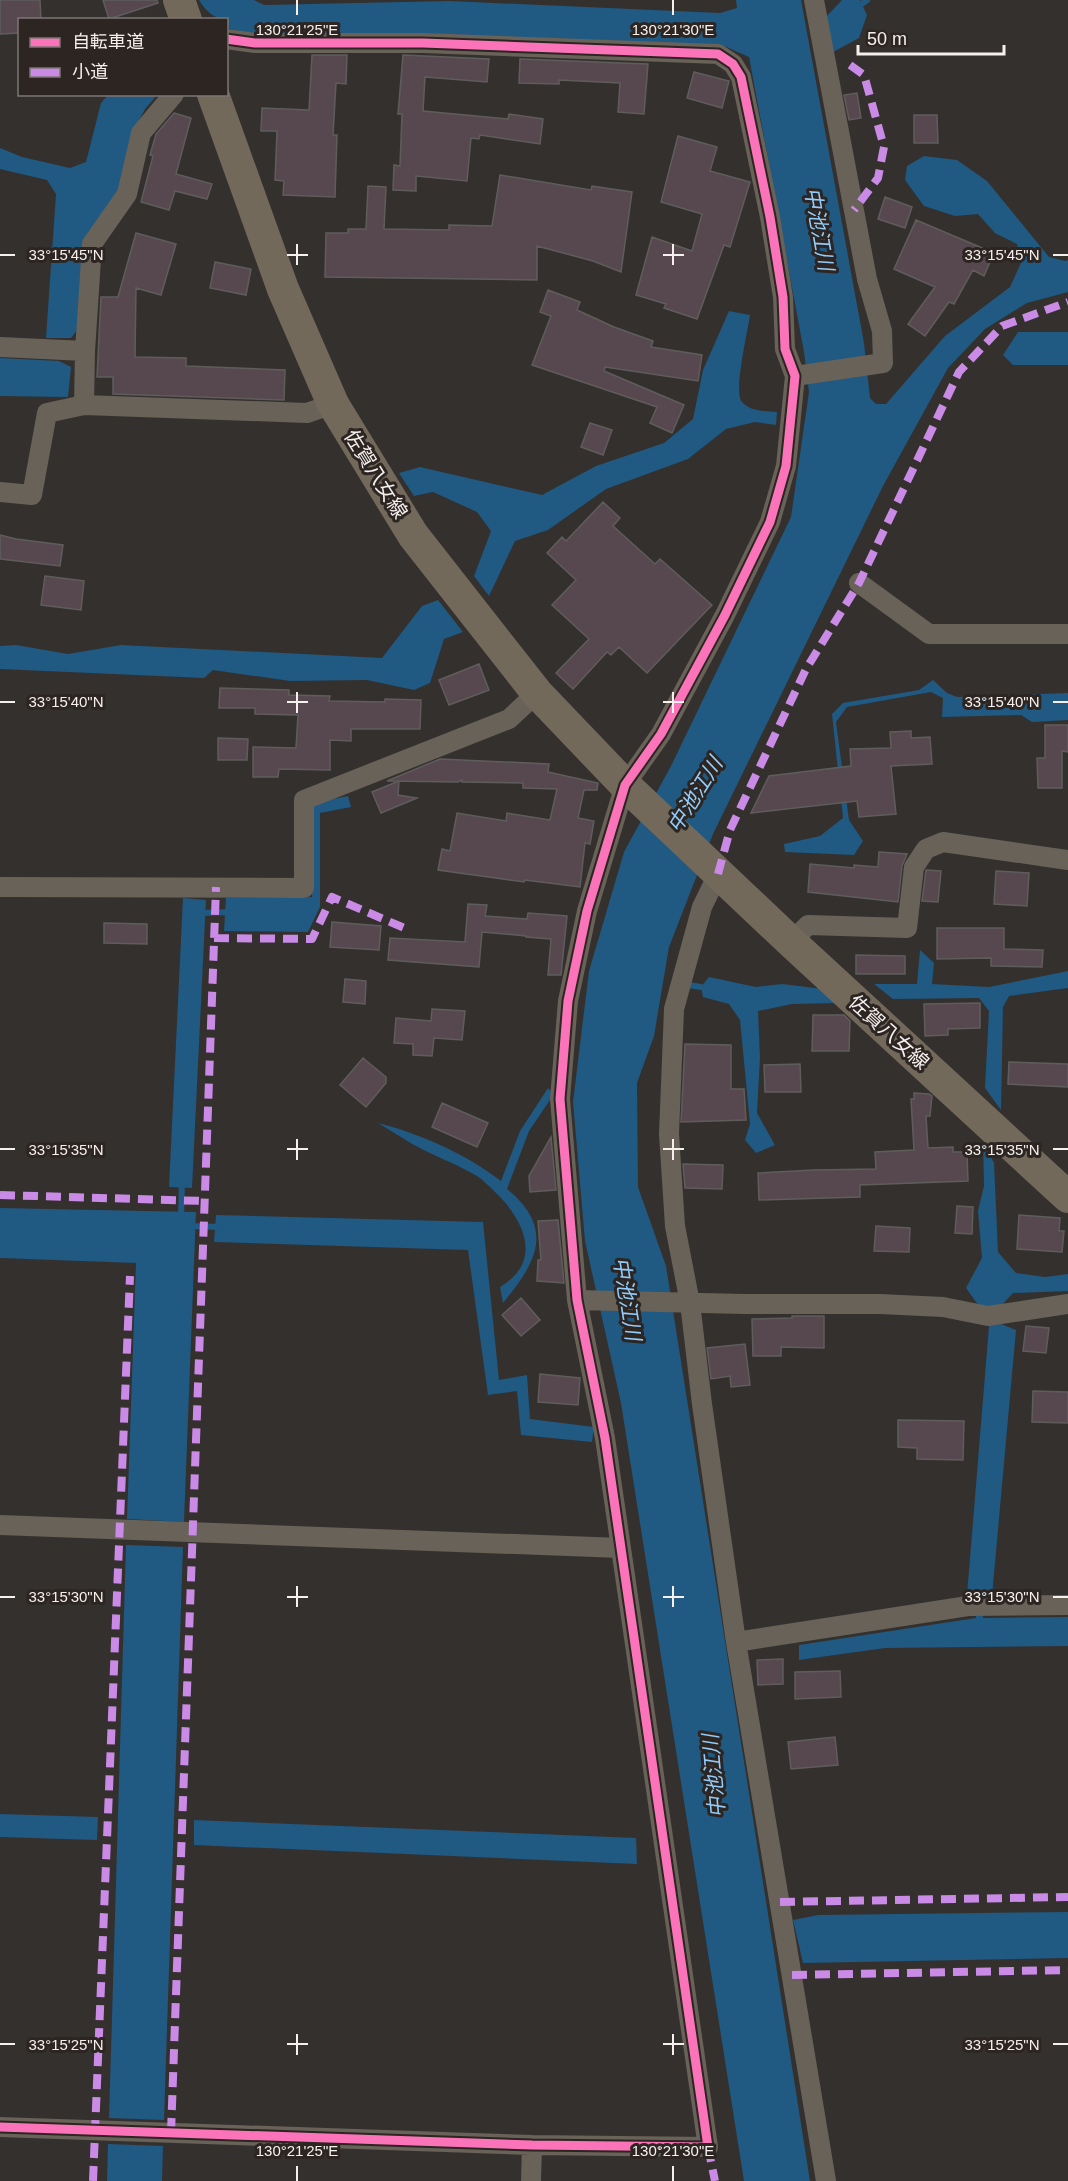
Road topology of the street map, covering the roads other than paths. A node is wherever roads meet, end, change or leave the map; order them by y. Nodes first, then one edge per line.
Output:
1 (179, 0) edge
2 (814, 0) edge
3 (185, 18) edge
4 (228, 39) edge
5 (172, 96) edge
6 (214, 96) edge
7 (0, 347) edge
8 (68, 350) junction
9 (795, 376) junction
10 (333, 404) junction
11 (84, 405) junction
12 (0, 492) edge
13 (859, 583) dead end
14 (1068, 634) edge
15 (537, 693) junction
16 (630, 790) junction
17 (1068, 860) edge
18 (714, 870) junction
19 (0, 886) edge
20 (791, 942) junction
21 (1068, 1197) edge
22 (580, 1300) junction
23 (690, 1303) junction
24 (1068, 1304) edge
25 (0, 1525) edge
26 (621, 1548) junction
27 (1068, 1605) edge
28 (736, 1642) junction
29 (0, 2127) edge
30 (532, 2145) junction
31 (531, 2181) edge
32 (826, 2181) edge

1 - 3 main road
2 - 9 street
4 - 9 street
5 - 8 street
6 - 10 main road, 佐賀八女線
7 - 8 street
8 - 11 street
9 - 16 street
10 - 11 street
10 - 15 main road, 佐賀八女線
11 - 12 street
13 - 14 street
15 - 16 main road, 佐賀八女線
15 - 19 street
16 - 18 main road, 佐賀八女線
16 - 22 street
17 - 20 street
18 - 20 main road, 佐賀八女線
18 - 23 street
20 - 21 main road, 佐賀八女線
22 - 23 street
22 - 26 street
23 - 24 street
23 - 28 street
25 - 26 street
26 - 30 street
27 - 28 street
28 - 32 street
29 - 30 street
30 - 31 street

